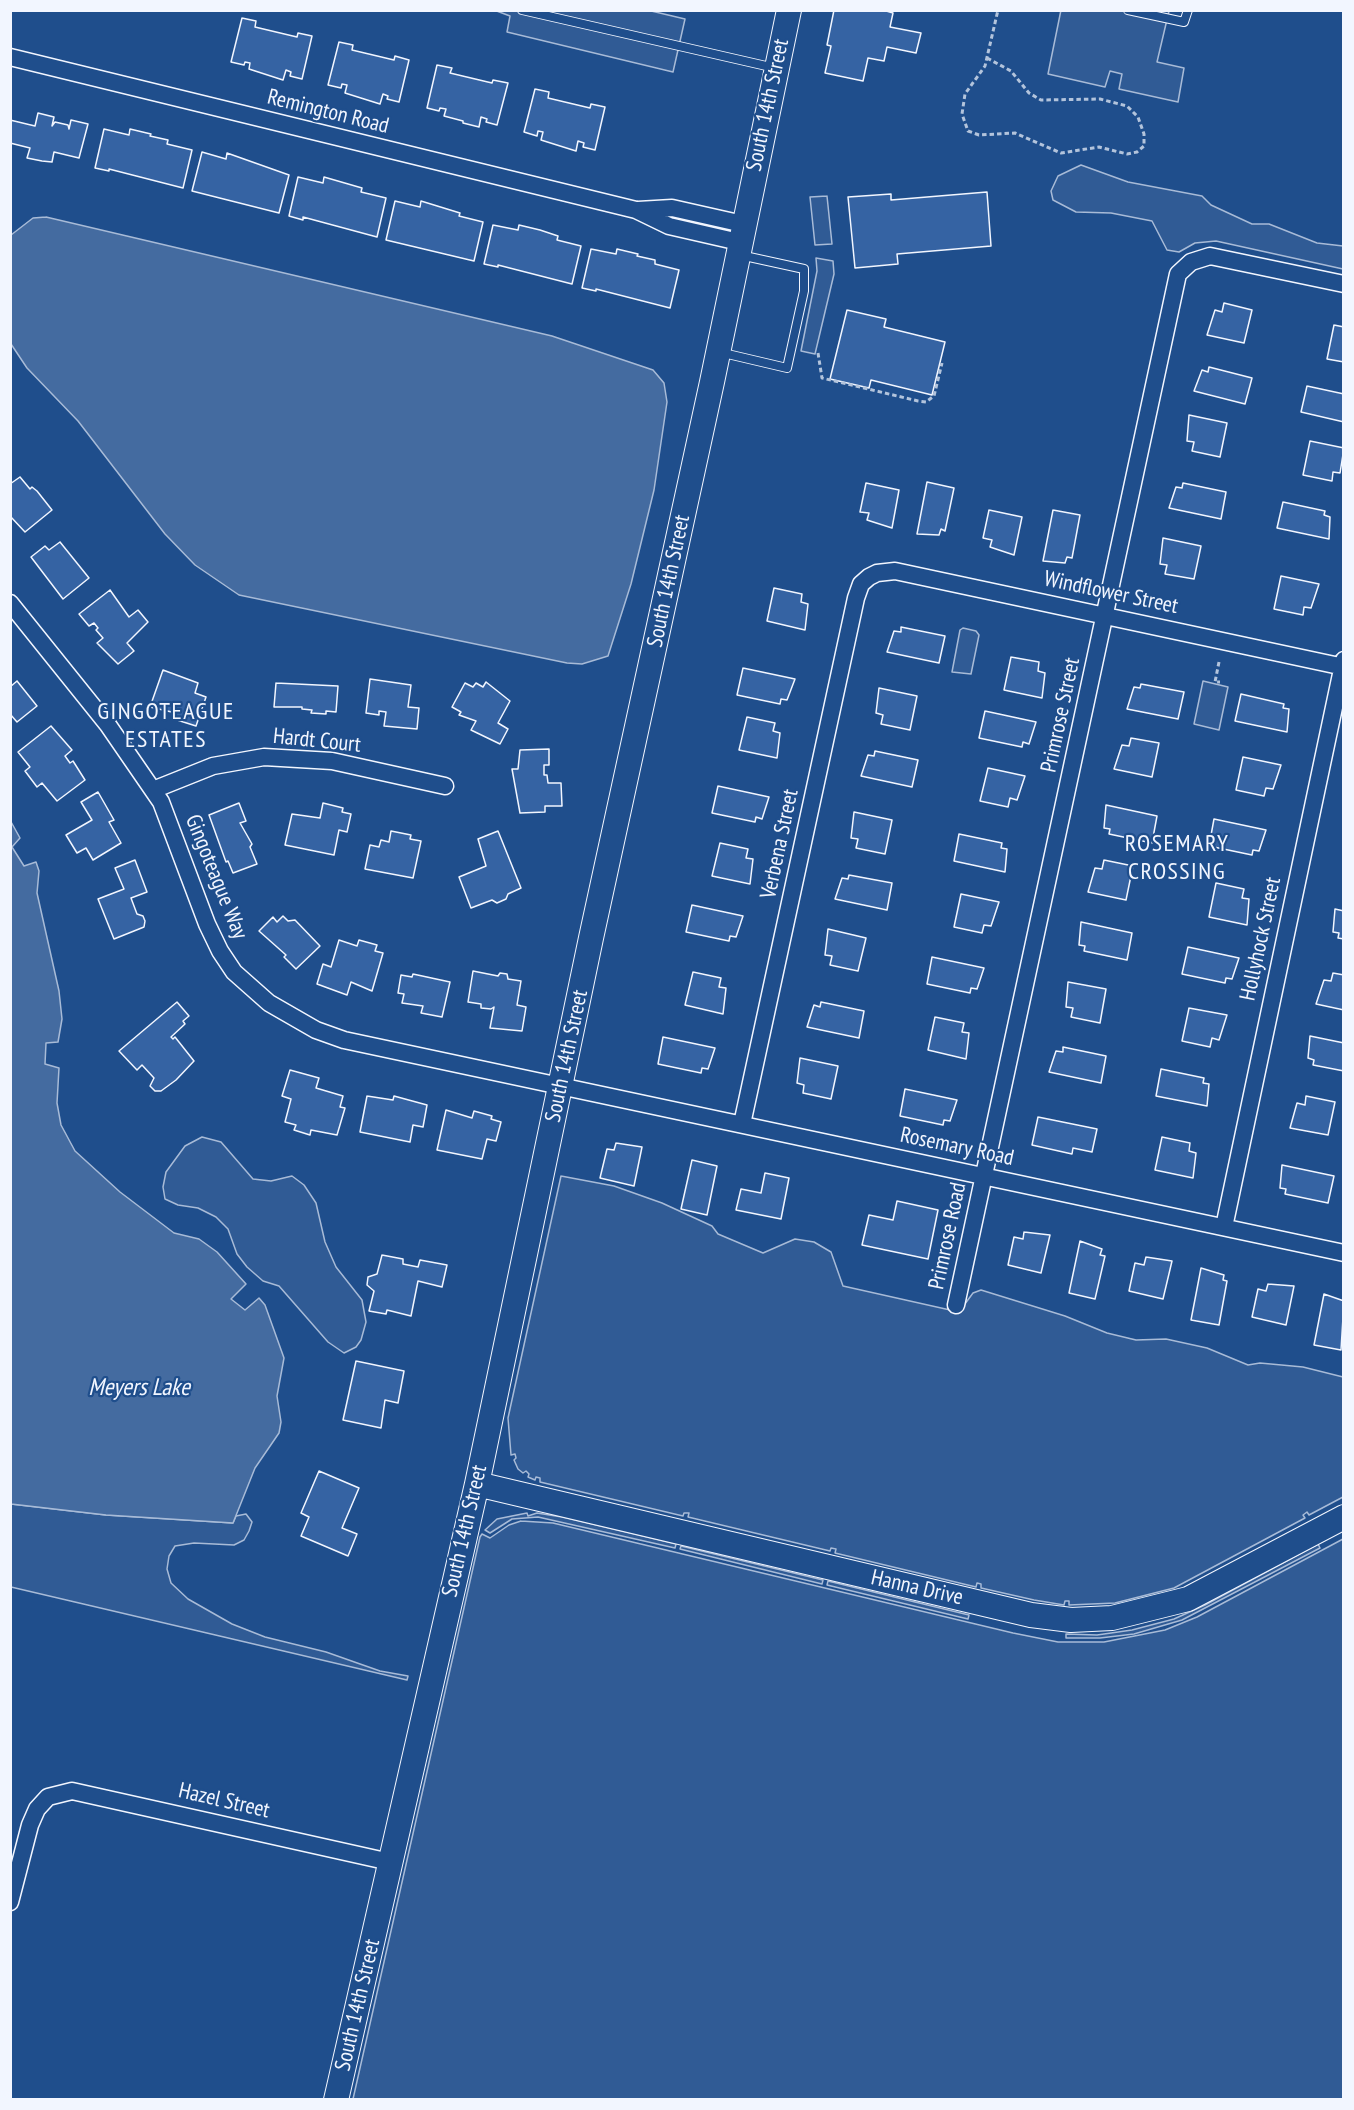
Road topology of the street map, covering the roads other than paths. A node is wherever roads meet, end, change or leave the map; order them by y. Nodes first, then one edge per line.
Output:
1 (522, 10) edge
2 (789, 10) edge
3 (1128, 10) edge
4 (1188, 10) edge
5 (10, 57) edge
6 (776, 68) junction
7 (740, 240) junction
8 (1344, 284) edge
9 (718, 352) junction
10 (869, 577) joint
11 (10, 603) edge
12 (1106, 615) junction
13 (1343, 665) edge
14 (445, 786) dead end
15 (153, 790) junction
16 (561, 1086) junction
17 (742, 1124) junction
18 (984, 1176) junction
19 (1224, 1227) junction
20 (1344, 1253) edge
21 (956, 1305) dead end
22 (477, 1484) junction
23 (1344, 1517) edge
24 (390, 1862) junction
25 (10, 1902) edge
26 (336, 2100) edge

1 - 6 lane
2 - 6 main road, South 14th Street
3 - 4 lane
5 - 7 street, Remington Road
6 - 7 main road, South 14th Street
7 - 9 main road, South 14th Street
7 - 9 lane
8 - 12 street, Primrose Street
9 - 16 main road, South 14th Street
10 - 12 street, Windflower Street
10 - 17 street, Verbena Street
11 - 15 street, Gingoteague Way
12 - 13 street, Windflower Street
12 - 18 street, Primrose Street
13 - 19 street, Hollyhock Street
14 - 15 street, Hardt Court
15 - 16 street, Gingoteague Way
16 - 17 street, Rosemary Road
16 - 22 main road, South 14th Street
17 - 18 street, Rosemary Road
18 - 19 street, Rosemary Road
18 - 21 street, Primrose Road
19 - 20 street, Rosemary Road
22 - 23 main road, Hanna Drive
22 - 24 main road, South 14th Street
24 - 25 street, Hazel Street
24 - 26 main road, South 14th Street

